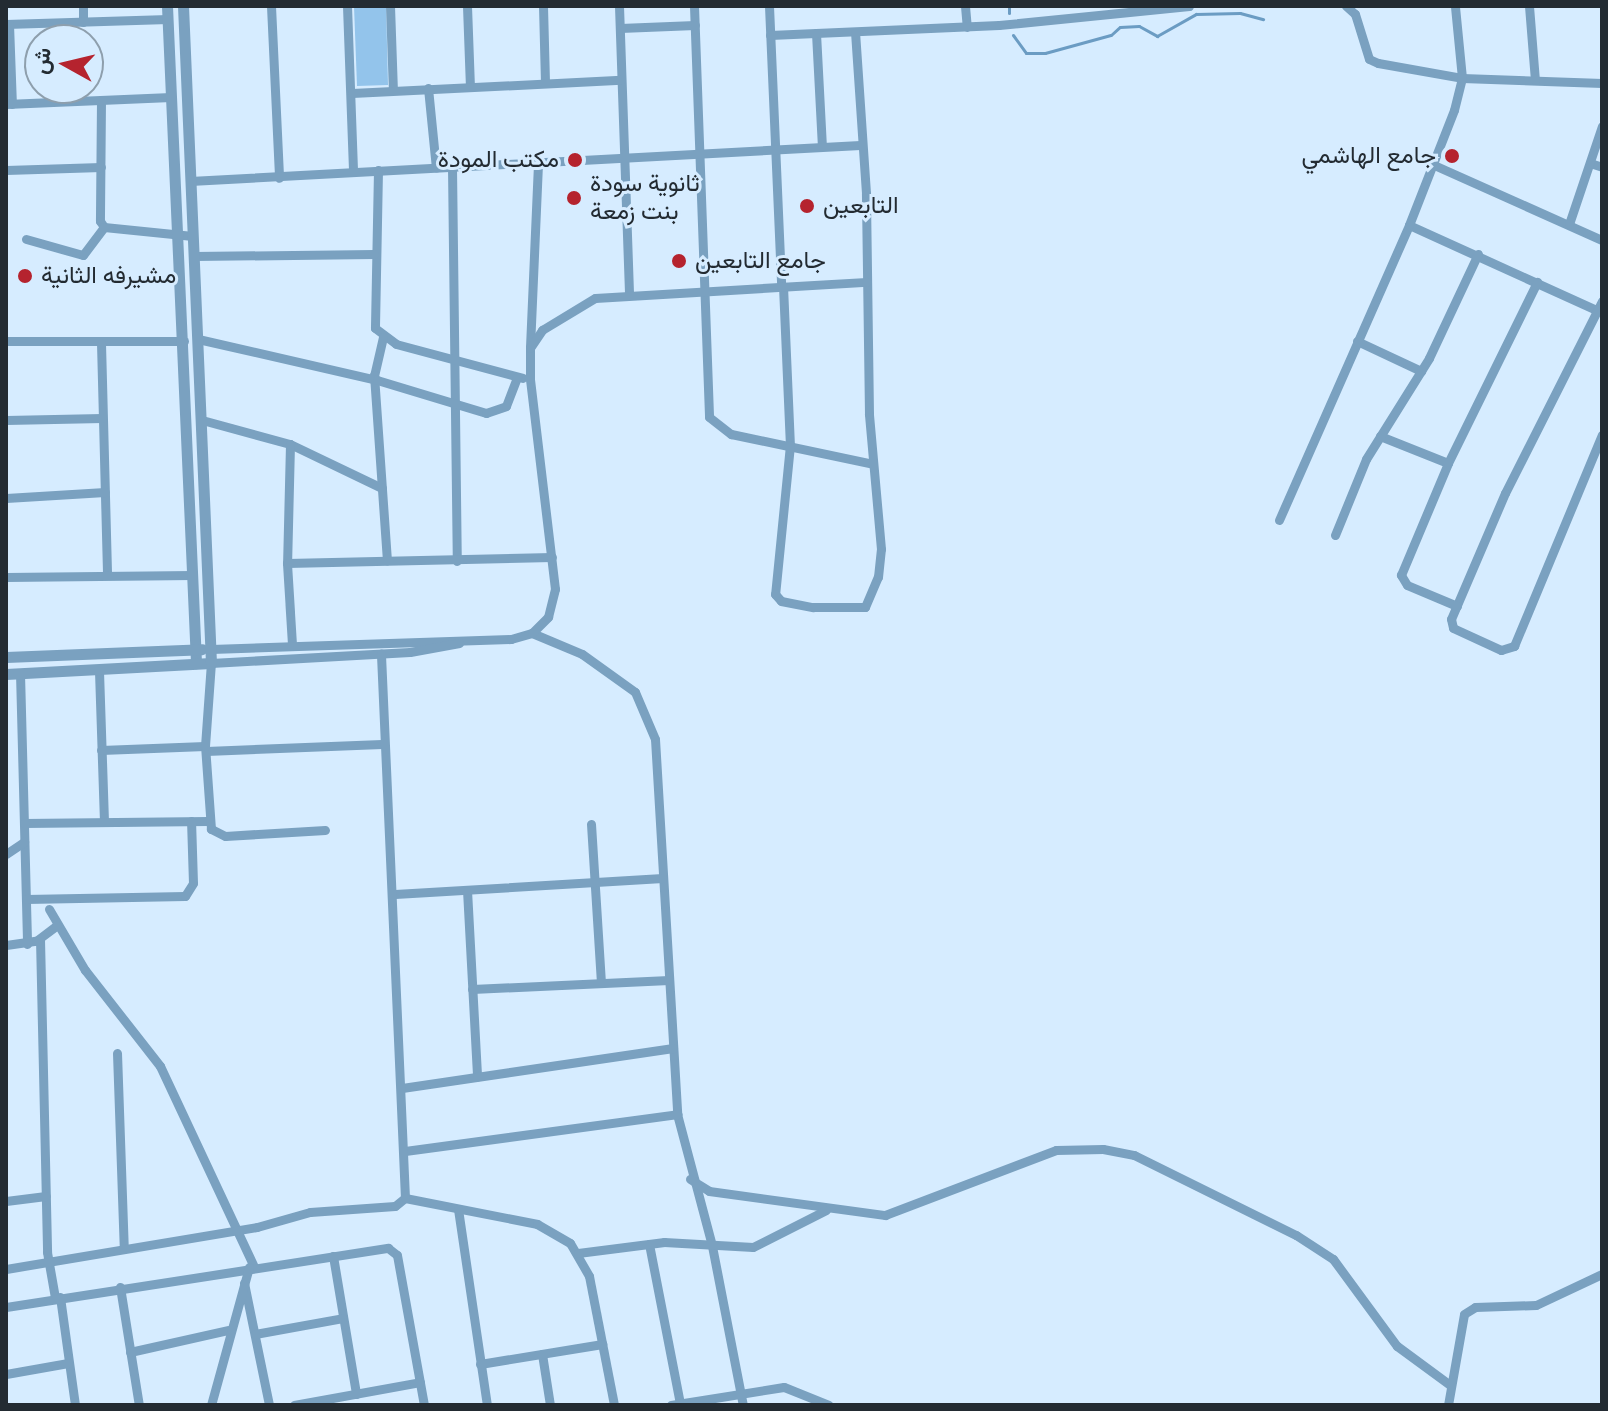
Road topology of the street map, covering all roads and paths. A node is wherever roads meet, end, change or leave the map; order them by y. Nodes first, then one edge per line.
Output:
1 (83, 6) edge
2 (167, 6) edge
3 (183, 6) edge
4 (271, 6) edge
5 (347, 6) edge
6 (390, 6) edge
7 (467, 6) edge
8 (543, 6) edge
9 (619, 6) edge
10 (694, 6) edge
11 (769, 6) edge
12 (965, 6) edge
13 (1189, 6) edge
14 (1346, 6) edge
15 (1455, 6) edge
16 (1529, 6) edge
17 (168, 19) junction
18 (83, 22) junction
19 (8, 24) edge
20 (695, 25) junction
21 (967, 27) junction
22 (620, 28) junction
23 (855, 32) junction
24 (816, 33) junction
25 (770, 35) junction
26 (1462, 78) junction
27 (621, 80) junction
28 (1535, 80) junction
29 (545, 82) junction
30 (1602, 83) edge
31 (470, 87) junction
32 (428, 88) junction
33 (393, 90) junction
34 (352, 93) junction
35 (171, 97) junction
36 (104, 100) edge
37 (9, 104) edge
38 (101, 104) edge
39 (1602, 126) edge
40 (860, 145) junction
41 (822, 146) junction
42 (775, 150) junction
43 (700, 152) junction
44 (625, 157) junction
45 (538, 162) junction
46 (1590, 163) junction
47 (1434, 165) junction
48 (101, 167) junction
49 (452, 167) junction
50 (1602, 167) edge
51 (436, 168) junction
52 (6, 170) edge
53 (378, 170) junction
54 (353, 172) junction
55 (279, 178) junction
56 (190, 181) junction
57 (1569, 224) junction
58 (1409, 225) junction
59 (104, 227) junction
60 (178, 236) junction
61 (193, 236) junction
62 (26, 239) dead end
63 (1602, 240) edge
64 (374, 254) junction
65 (1478, 254) junction
66 (194, 256) junction
67 (867, 282) junction
68 (1537, 282) junction
69 (782, 286) junction
70 (704, 289) junction
71 (629, 294) junction
72 (1600, 308) edge
73 (383, 337) junction
74 (198, 339) junction
75 (6, 341) edge
76 (184, 341) junction
77 (1357, 341) junction
78 (101, 343) junction
79 (530, 348) junction
80 (451, 360) junction
81 (1421, 371) junction
82 (517, 377) junction
83 (530, 379) junction
84 (377, 380) junction
85 (457, 405) junction
86 (102, 418) junction
87 (6, 420) edge
88 (202, 420) junction
89 (1602, 435) edge
90 (1380, 436) junction
91 (290, 444) junction
92 (790, 445) junction
93 (1448, 463) junction
94 (873, 464) junction
95 (382, 488) junction
96 (105, 492) junction
97 (6, 498) edge
98 (1279, 520) dead end
99 (1335, 535) dead end
100 (552, 557) junction
101 (387, 561) junction
102 (457, 561) junction
103 (287, 563) junction
104 (107, 574) junction
105 (193, 575) junction
106 (6, 577) edge
107 (1457, 606) junction
108 (532, 633) junction
109 (467, 641) junction
110 (292, 645) junction
111 (196, 649) junction
112 (211, 649) junction
113 (381, 654) junction
114 (6, 657) edge
115 (196, 663) junction
116 (211, 663) junction
117 (99, 671) junction
118 (20, 673) junction
119 (6, 674) edge
120 (382, 744) junction
121 (206, 748) junction
122 (101, 750) junction
123 (191, 821) junction
124 (208, 821) junction
125 (104, 822) junction
126 (24, 823) junction
127 (591, 824) dead end
128 (325, 830) dead end
129 (24, 842) junction
130 (6, 854) edge
131 (663, 878) junction
132 (594, 882) junction
133 (467, 890) junction
134 (395, 894) junction
135 (26, 899) junction
136 (49, 909) dead end
137 (57, 925) junction
138 (40, 939) junction
139 (27, 944) junction
140 (6, 945) edge
141 (669, 980) junction
142 (601, 983) junction
143 (472, 989) junction
144 (673, 1048) junction
145 (117, 1053) dead end
146 (477, 1077) junction
147 (402, 1088) junction
148 (677, 1114) junction
149 (405, 1151) junction
150 (690, 1179) junction
151 (46, 1196) junction
152 (405, 1198) junction
153 (6, 1201) edge
154 (458, 1209) junction
155 (826, 1210) junction
156 (236, 1228) junction
157 (649, 1244) junction
158 (712, 1246) junction
159 (124, 1249) junction
160 (578, 1253) junction
161 (333, 1256) junction
162 (48, 1261) junction
163 (251, 1267) junction
164 (6, 1269) edge
165 (1602, 1274) edge
166 (244, 1282) junction
167 (120, 1287) junction
168 (57, 1298) junction
169 (6, 1307) edge
170 (343, 1318) junction
171 (228, 1330) junction
172 (255, 1334) junction
173 (602, 1344) junction
174 (130, 1352) junction
175 (542, 1354) junction
176 (68, 1363) junction
177 (480, 1364) junction
178 (6, 1374) edge
179 (420, 1382) junction
180 (1450, 1385) junction
181 (742, 1391) junction
182 (356, 1394) junction
183 (211, 1404) edge
184 (675, 1404) edge
185 (75, 1405) edge
186 (139, 1405) edge
187 (197, 1405) edge
188 (269, 1405) edge
189 (294, 1405) edge
190 (424, 1405) edge
191 (487, 1405) edge
192 (550, 1405) edge
193 (614, 1405) edge
194 (743, 1405) edge
195 (829, 1405) edge
196 (1448, 1405) edge

1 - 18 street
2 - 17 street
3 - 56 street
4 - 55 street
5 - 34 street
6 - 33 street
7 - 31 street
8 - 29 street
9 - 22 street
10 - 20 street
11 - 25 street
12 - 21 street
13 - 21 street
14 - 26 street
15 - 26 street
16 - 28 street
17 - 18 street
17 - 35 street
18 - 19 street
19 - 37 street
20 - 22 street
20 - 43 street
21 - 23 street
22 - 27 street
23 - 24 street
23 - 40 street
24 - 25 street
24 - 41 street
25 - 42 street
26 - 28 street
26 - 47 street
27 - 29 street
27 - 44 street
28 - 30 street
29 - 31 street
31 - 32 street
32 - 33 street
32 - 51 street
33 - 34 street
34 - 54 street
35 - 36 street
35 - 60 street
38 - 48 street
39 - 46 street
40 - 41 street
40 - 67 street
41 - 42 street
42 - 43 street
42 - 69 street
43 - 44 street
43 - 70 street
44 - 45 street
44 - 71 street
45 - 49 street
45 - 79 street
46 - 50 street
46 - 57 street
47 - 57 street
47 - 58 street
48 - 52 street
48 - 59 street
49 - 51 street
49 - 80 street
51 - 53 street
53 - 54 street
53 - 64 street
54 - 55 street
55 - 56 street
56 - 61 street
57 - 63 street
58 - 65 street
58 - 77 street
59 - 60 street
59 - 62 street
60 - 61 street
60 - 76 street
61 - 66 street
64 - 66 street
64 - 73 street
65 - 68 street
65 - 81 street
66 - 74 street
67 - 69 street
67 - 94 street
68 - 72 street
68 - 93 street
69 - 70 street
69 - 92 street
70 - 71 street
70 - 92 street
71 - 79 street
72 - 107 street
73 - 80 street
73 - 84 street
74 - 84 street
74 - 88 street
75 - 78 street
76 - 78 street
76 - 105 street
77 - 81 street
77 - 98 street
78 - 86 street
79 - 83 street
80 - 82 street
80 - 85 street
81 - 90 street
82 - 83 street
82 - 85 street
83 - 100 street
84 - 85 street
84 - 95 street
85 - 102 street
86 - 87 street
86 - 96 street
88 - 91 street
88 - 112 street
89 - 107 street
90 - 93 street
90 - 99 street
91 - 95 street
91 - 103 street
92 - 94 street
92 - 94 street
93 - 107 street
95 - 101 street
96 - 97 street
96 - 104 street
100 - 102 street
100 - 108 street
101 - 102 street
101 - 103 street
103 - 110 street
104 - 105 street
104 - 106 street
105 - 111 street
108 - 109 street
108 - 131 street
109 - 110 street
109 - 113 street
110 - 112 street
111 - 112 street
111 - 114 street
111 - 115 street
112 - 116 street
113 - 116 street
113 - 120 street
115 - 116 street
115 - 117 street
116 - 121 street
117 - 118 street
117 - 122 street
118 - 119 street
118 - 126 street
120 - 121 street
120 - 134 street
121 - 122 street
121 - 124 street
122 - 125 street
123 - 124 street
123 - 125 street
123 - 135 street
124 - 128 street
125 - 126 street
126 - 129 street
127 - 132 street
129 - 130 street
129 - 135 street
131 - 132 street
131 - 141 street
132 - 133 street
132 - 142 street
133 - 134 street
133 - 143 street
134 - 147 street
135 - 139 street
136 - 137 street
137 - 138 street
137 - 156 street
138 - 139 street
138 - 151 street
139 - 140 street
141 - 142 street
141 - 144 street
142 - 143 street
143 - 146 street
144 - 146 street
144 - 148 street
145 - 159 street
146 - 147 street
147 - 149 street
148 - 149 street
148 - 150 street
149 - 152 street
150 - 155 street
150 - 158 street
151 - 153 street
151 - 162 street
152 - 154 street
152 - 156 street
154 - 160 street
154 - 177 street
155 - 158 street
155 - 180 street
156 - 159 street
156 - 163 street
157 - 158 street
157 - 160 street
157 - 184 street
158 - 181 street
159 - 162 street
160 - 173 street
161 - 163 street
161 - 170 street
161 - 179 street
162 - 164 street
162 - 168 street
163 - 166 street
163 - 167 street
165 - 180 street
166 - 171 street
166 - 172 street
167 - 168 street
167 - 174 street
168 - 169 street
168 - 176 street
170 - 172 street
170 - 182 street
171 - 174 street
171 - 183 street
172 - 188 street
173 - 175 street
173 - 193 street
174 - 186 street
175 - 177 street
175 - 192 street
176 - 178 street
176 - 185 street
177 - 191 street
179 - 182 street
179 - 190 street
180 - 196 street
181 - 184 street
181 - 194 street
181 - 195 street
182 - 189 street
183 - 187 street

